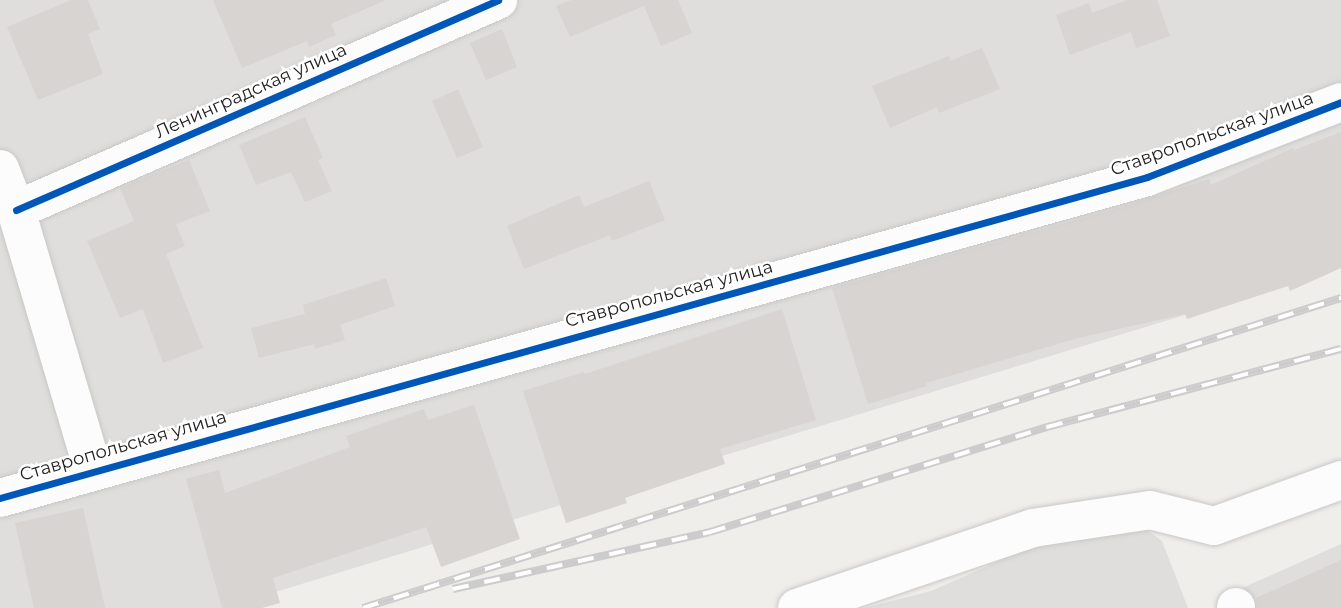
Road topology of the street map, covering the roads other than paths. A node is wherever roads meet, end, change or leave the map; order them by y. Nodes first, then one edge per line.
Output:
1 (498, 0) edge
2 (1341, 102) edge
3 (0, 169) edge
4 (16, 210) junction
5 (93, 470) junction
6 (1341, 480) edge
7 (0, 498) edge
8 (797, 608) edge

1 - 4 street, Ленинградская улица
2 - 5 street, Ставропольская улица
3 - 4 street
4 - 5 street
5 - 7 street, Ставропольская улица
6 - 8 street

